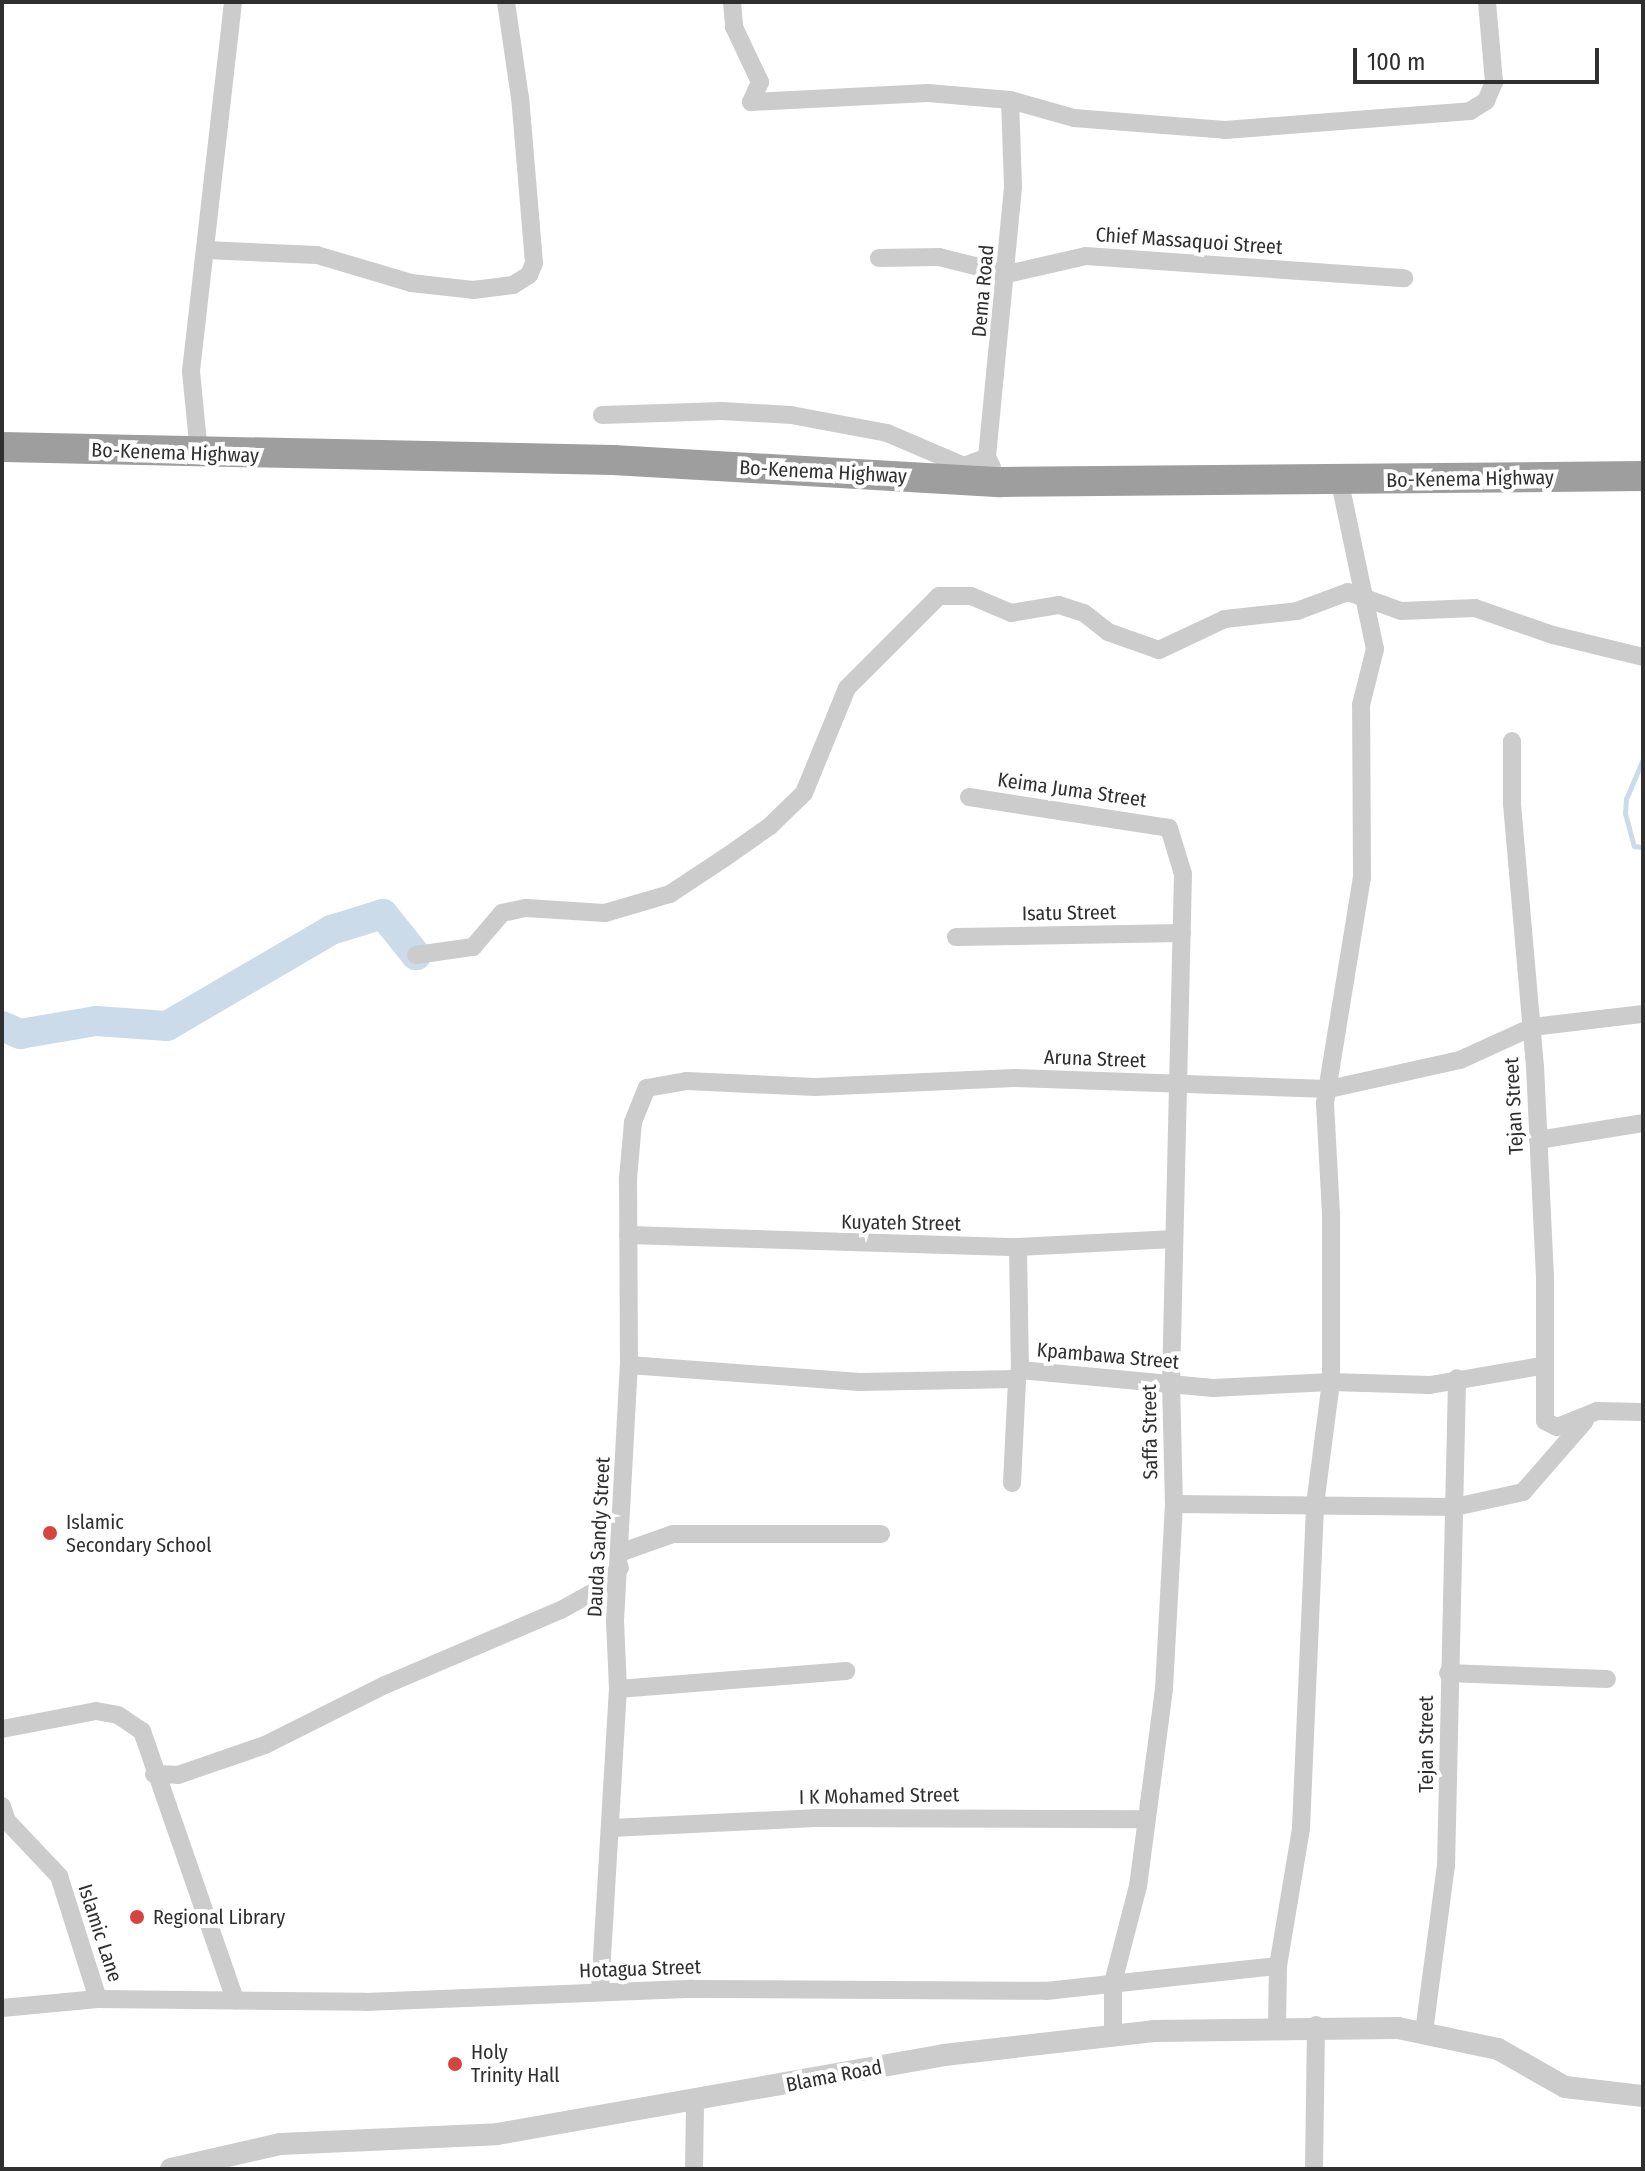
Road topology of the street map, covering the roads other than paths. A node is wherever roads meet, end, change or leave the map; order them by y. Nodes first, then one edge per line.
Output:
1 (233, 2) edge
2 (506, 2) edge
3 (732, 2) edge
4 (1487, 2) edge
5 (1010, 100) junction
6 (206, 250) junction
7 (879, 258) dead end
8 (1007, 274) junction
9 (1404, 278) dead end
10 (602, 415) dead end
11 (2, 447) edge
12 (199, 453) junction
13 (994, 470) junction
14 (1643, 476) edge
15 (1340, 483) junction
16 (1361, 595) junction
17 (1643, 657) edge
18 (1512, 741) dead end
19 (969, 797) dead end
20 (1169, 828) joint
21 (1182, 933) junction
22 (956, 937) dead end
23 (416, 955) dead end
24 (1643, 1014) edge
25 (1532, 1027) junction
26 (1180, 1084) junction
27 (647, 1088) joint
28 (1329, 1089) junction
29 (1643, 1123) edge
30 (1538, 1140) junction
31 (628, 1235) junction
32 (1174, 1239) junction
33 (1018, 1247) junction
34 (629, 1365) junction
35 (1541, 1366) junction
36 (1019, 1375) junction
37 (1457, 1378) junction
38 (1171, 1382) junction
39 (1331, 1382) junction
40 (1597, 1411) junction
41 (1643, 1412) edge
42 (1012, 1483) dead end
43 (1174, 1504) junction
44 (1315, 1505) junction
45 (1455, 1507) junction
46 (881, 1534) dead end
47 (621, 1560) junction
48 (846, 1671) dead end
49 (1448, 1673) junction
50 (1607, 1679) dead end
51 (618, 1689) junction
52 (2, 1729) edge
53 (154, 1774) junction
54 (2, 1806) edge
55 (1146, 1819) junction
56 (612, 1828) junction
57 (1278, 1966) junction
58 (1113, 1983) junction
59 (600, 1991) junction
60 (98, 1999) junction
61 (235, 2000) junction
62 (2, 2008) edge
63 (1316, 2025) junction
64 (1277, 2027) junction
65 (1424, 2032) junction
66 (1113, 2033) junction
67 (1643, 2096) edge
68 (695, 2102) junction
69 (171, 2169) edge
70 (694, 2169) edge
71 (1314, 2169) edge

1 - 6 street
2 - 6 street
3 - 5 street
4 - 5 street
5 - 8 street, Dema Road
6 - 12 street
7 - 8 street, Chief Massaquoi Street
8 - 9 street, Chief Massaquoi Street
8 - 13 street, Dema Road
10 - 13 street
11 - 12 highway, Bo-Kenema Highway
12 - 13 highway, Bo-Kenema Highway
13 - 15 highway, Bo-Kenema Highway
14 - 15 highway, Bo-Kenema Highway
15 - 16 street
16 - 17 street
16 - 23 street
16 - 28 street
18 - 25 street, Tejan Street
19 - 20 street, Keima Juma Street
20 - 21 street, Saffa Street
21 - 22 street, Isatu Street
21 - 26 street, Saffa Street
24 - 25 street, Aruna Street
25 - 28 street, Aruna Street
25 - 30 street, Tejan Street
26 - 27 street, Aruna Street
26 - 28 street, Aruna Street
26 - 32 street, Saffa Street
27 - 31 street, Dauda Sandy Street
28 - 39 street
29 - 30 street
30 - 35 street, Tejan Street
31 - 33 street, Kuyateh Street
31 - 34 street, Dauda Sandy Street
32 - 33 street, Kuyateh Street
32 - 38 street, Saffa Street
33 - 36 street
34 - 36 street, Kpambawa Street
34 - 47 street, Dauda Sandy Street
35 - 37 street, Kpambawa Street
35 - 40 street, Tejan Street
36 - 38 street, Kpambawa Street
36 - 42 street
37 - 39 street, Kpambawa Street
37 - 45 street, Tejan Street
38 - 39 street, Kpambawa Street
38 - 43 street, Saffa Street
39 - 44 street
40 - 41 street
40 - 45 street
43 - 44 street
43 - 55 street, Saffa Street
44 - 45 street
44 - 57 street
45 - 49 street, Tejan Street
46 - 47 street
47 - 51 street, Dauda Sandy Street
47 - 53 street
48 - 51 street
49 - 50 street
49 - 65 street, Tejan Street
51 - 56 street, Dauda Sandy Street
52 - 53 street
53 - 61 street
54 - 60 street, Islamic Lane
55 - 56 street, I K Mohamed Street
55 - 58 street, Saffa Street
56 - 59 street, Dauda Sandy Street
57 - 58 street, Hotagua Street
57 - 64 street
58 - 59 street, Hotagua Street
58 - 66 street, Saffa Street
59 - 61 street, Hotagua Street
60 - 61 street, Hotagua Street
60 - 62 street, Hotagua Street
63 - 64 street, Blama Road
63 - 65 street, Blama Road
63 - 71 street
64 - 66 street, Blama Road
65 - 67 street, Blama Road
66 - 68 street, Blama Road
68 - 69 street, Blama Road
68 - 70 street

